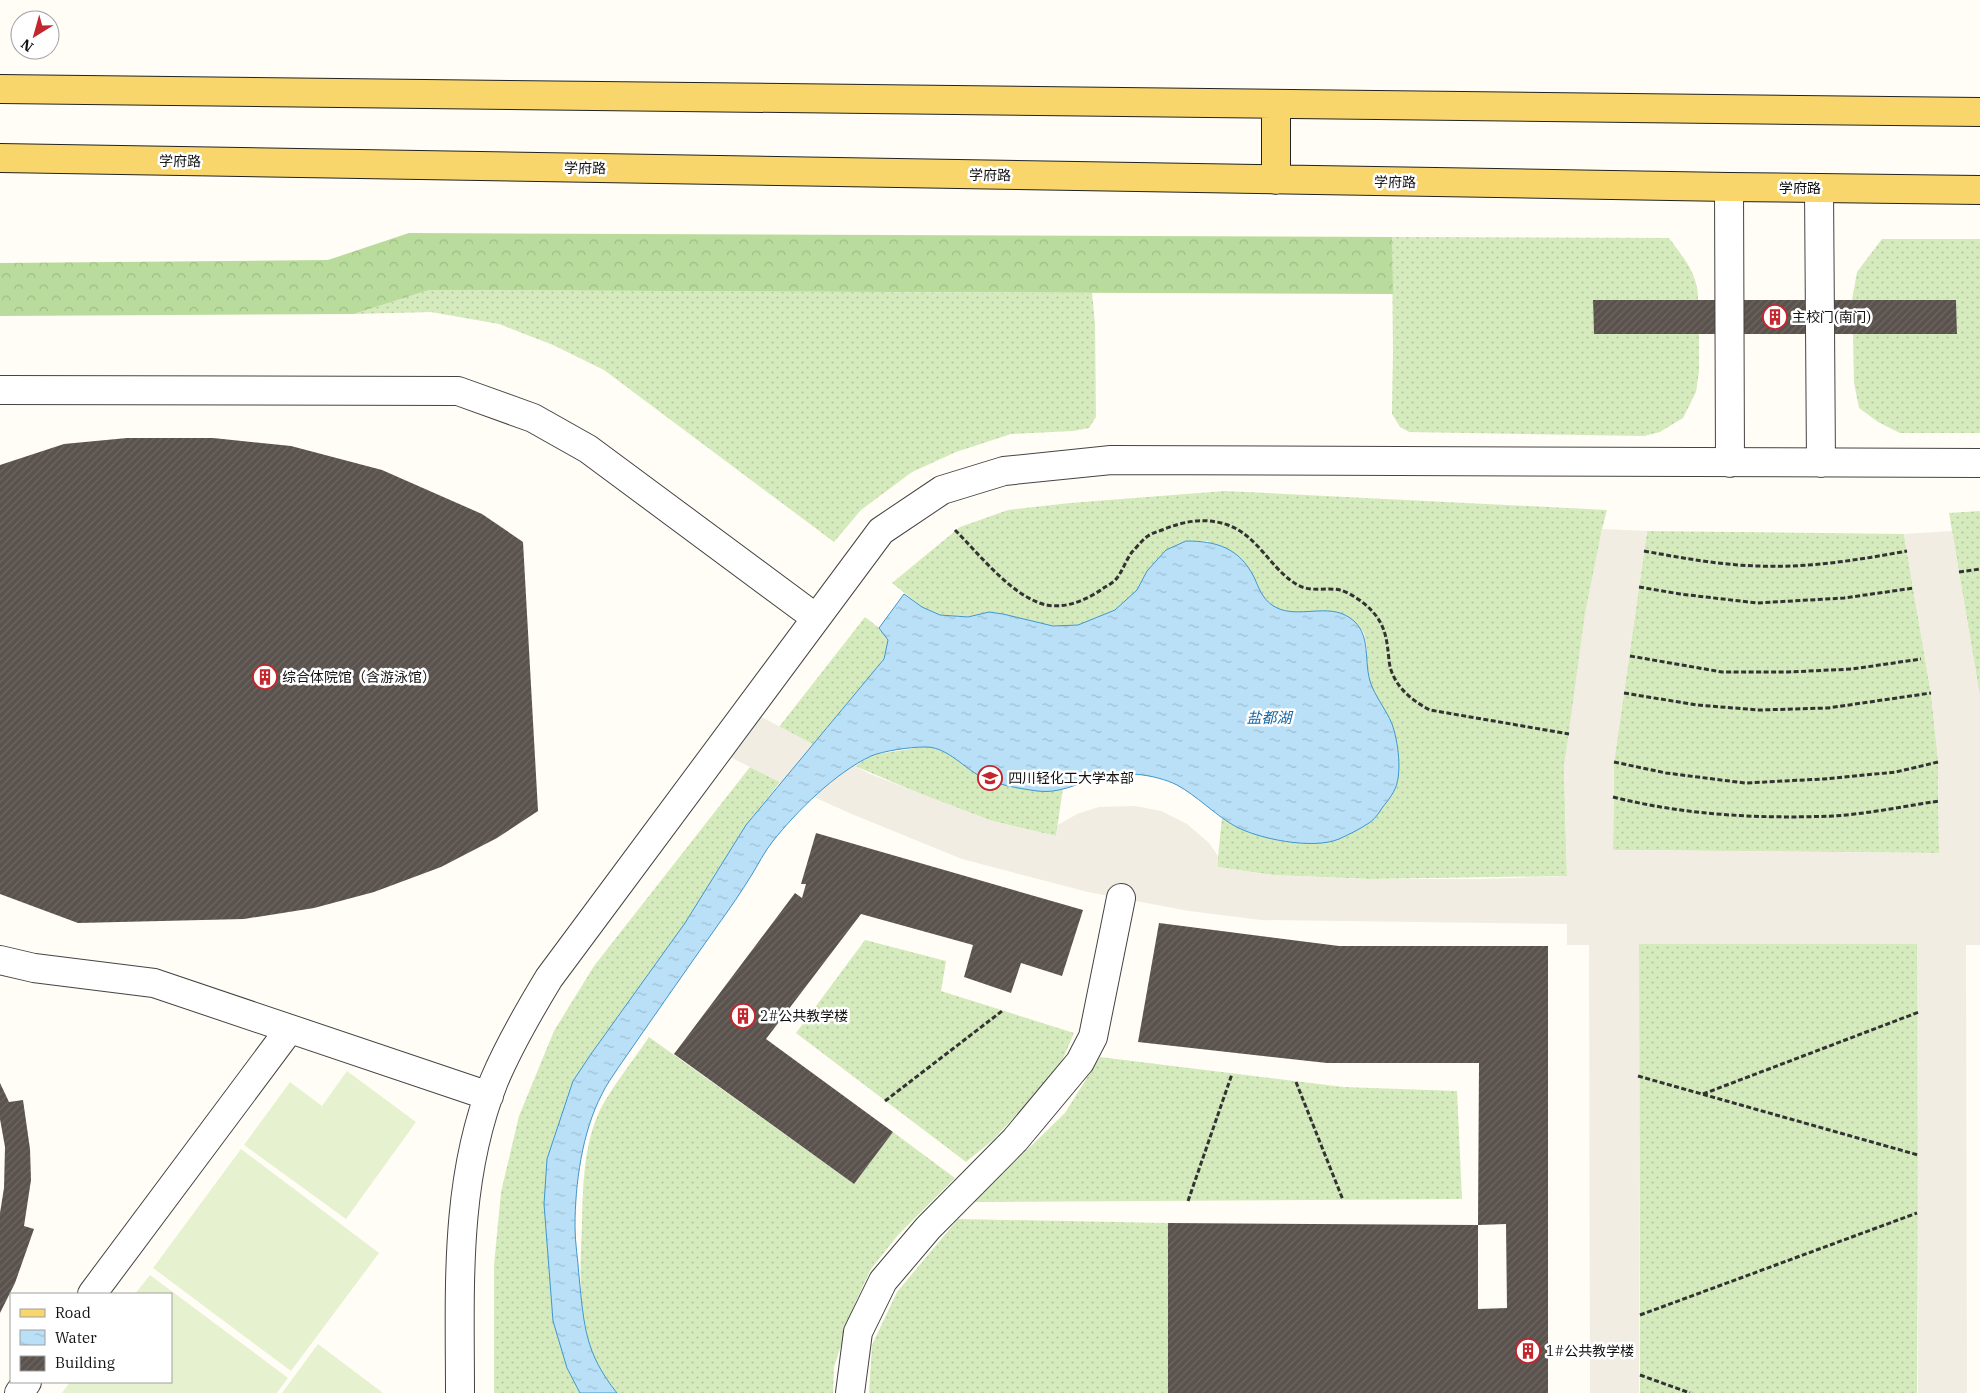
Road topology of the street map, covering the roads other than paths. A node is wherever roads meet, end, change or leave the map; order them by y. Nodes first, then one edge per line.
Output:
1 (0, 89) edge
2 (1276, 104) junction
3 (1980, 112) edge
4 (0, 158) edge
5 (1276, 180) junction
6 (1729, 187) junction
7 (1819, 188) junction
8 (1980, 190) edge
9 (0, 390) edge
10 (1730, 463) junction
11 (1821, 463) junction
12 (1980, 463) edge
13 (816, 618) junction
14 (1121, 898) dead end
15 (0, 960) edge
16 (289, 1030) junction
17 (489, 1096) junction
18 (93, 1293) edge
19 (460, 1393) edge
20 (850, 1393) edge

1 - 2 main road
2 - 3 main road
2 - 5 main road
4 - 5 main road, 学府路
5 - 6 main road, 学府路
6 - 7 main road, 学府路
6 - 10 street
7 - 8 main road, 学府路
7 - 11 street
9 - 13 street
10 - 11 street
10 - 13 street
11 - 12 street
13 - 17 street
14 - 20 street
15 - 16 street
16 - 17 street
16 - 18 street
17 - 19 street

